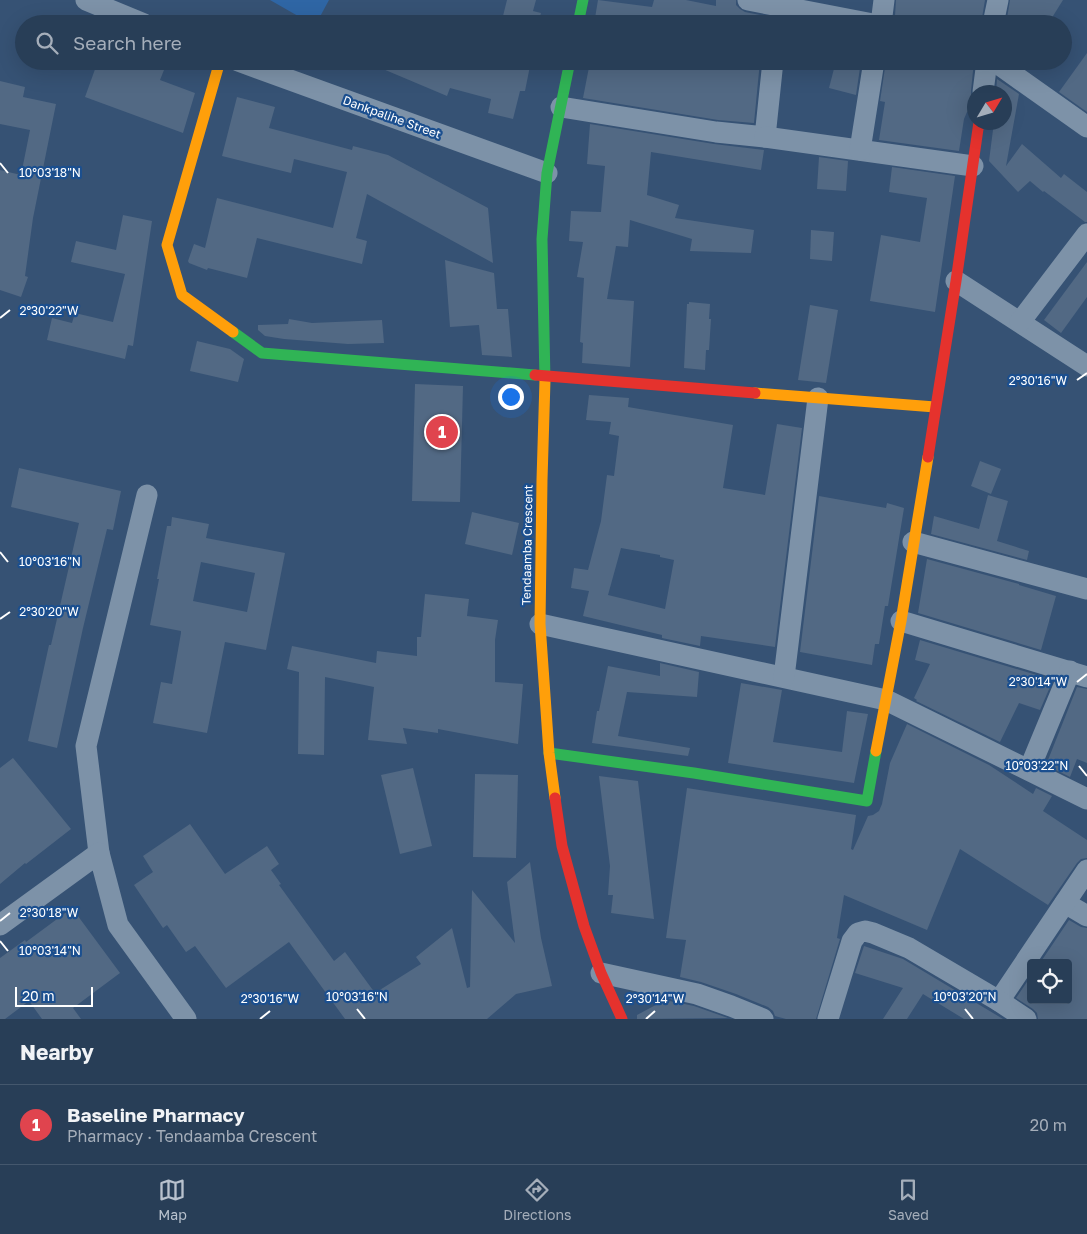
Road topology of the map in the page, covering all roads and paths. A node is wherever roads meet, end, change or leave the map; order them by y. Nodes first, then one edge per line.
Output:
1 (86, 0) edge
2 (583, 0) edge
3 (748, 0) edge
4 (884, 0) edge
5 (998, 0) edge
6 (779, 10) edge
7 (122, 15) edge
8 (580, 15) edge
9 (813, 15) edge
10 (882, 15) edge
11 (996, 15) edge
12 (217, 70) edge
13 (263, 70) edge
14 (568, 70) edge
15 (772, 70) edge
16 (873, 70) edge
17 (986, 70) edge
18 (1007, 70) edge
19 (984, 85) edge
20 (561, 107) junction
21 (1087, 127) edge
22 (978, 130) edge
23 (765, 137) junction
24 (860, 150) junction
25 (973, 166) junction
26 (547, 173) junction
27 (1087, 234) edge
28 (956, 281) junction
29 (1020, 322) junction
30 (1087, 366) edge
31 (545, 376) junction
32 (818, 398) junction
33 (935, 407) junction
34 (147, 495) dead end
35 (913, 542) junction
36 (1087, 588) edge
37 (901, 621) junction
38 (540, 624) junction
39 (1078, 674) edge
40 (784, 677) junction
41 (886, 700) junction
42 (549, 753) junction
43 (1029, 770) junction
44 (1087, 799) edge
45 (100, 853) junction
46 (1087, 870) edge
47 (1065, 903) junction
48 (1087, 916) edge
49 (0, 926) edge
50 (601, 974) junction
51 (998, 1001) junction
52 (186, 1019) edge
53 (622, 1019) edge
54 (763, 1019) edge
55 (828, 1019) edge
56 (1026, 1019) edge

1 - 7 street
2 - 8 street
3 - 6 street
4 - 10 street
5 - 11 street
6 - 9 street
12 - 31 street
13 - 26 street, Dankpalihe Street
14 - 20 street, Tendaamba Crescent
15 - 23 street
16 - 24 street
17 - 19 street
18 - 21 street
20 - 23 street
20 - 26 street, Tendaamba Crescent
22 - 25 street
23 - 24 street
24 - 25 street
25 - 28 street
26 - 31 street, Tendaamba Crescent
27 - 29 street
28 - 29 street
28 - 33 street
29 - 30 street
31 - 32 street
31 - 38 street, Tendaamba Crescent
32 - 33 street
32 - 40 street
33 - 35 street
34 - 45 street
35 - 36 street
35 - 37 street
37 - 39 street
37 - 41 street
38 - 40 street
38 - 42 street, Tendaamba Crescent
39 - 43 street
40 - 41 street
41 - 42 street
41 - 43 street
42 - 50 street, Tendaamba Crescent
43 - 44 street
45 - 49 street
45 - 52 street
46 - 47 street
47 - 48 street
47 - 51 street
50 - 53 street, Tendaamba Crescent
50 - 54 street
51 - 55 street
51 - 56 street

